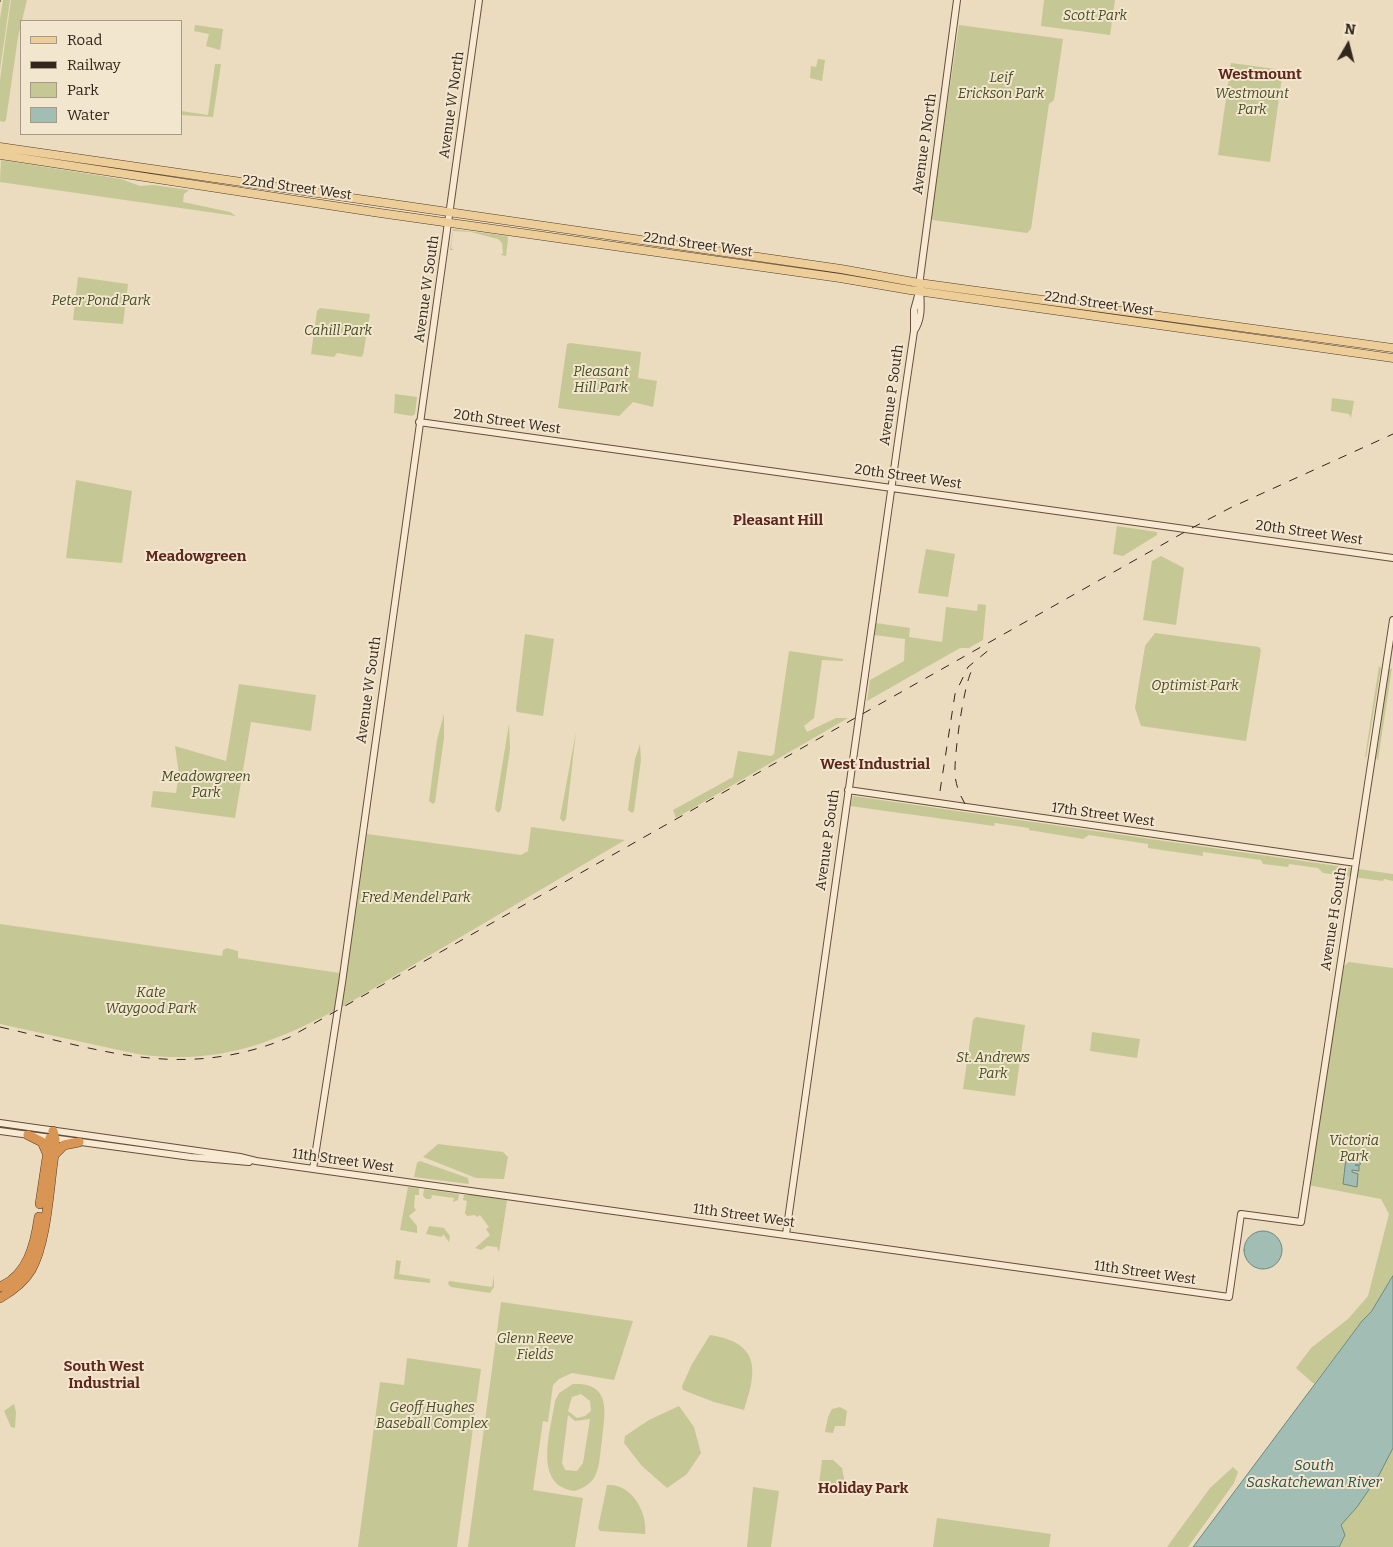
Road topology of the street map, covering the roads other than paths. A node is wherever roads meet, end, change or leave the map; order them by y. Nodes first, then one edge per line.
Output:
1 (479, 0) edge
2 (957, 0) edge
3 (0, 146) edge
4 (0, 155) edge
5 (450, 213) junction
6 (449, 223) junction
7 (919, 283) junction
8 (919, 292) junction
9 (1393, 348) edge
10 (1393, 358) edge
11 (419, 422) junction
12 (892, 487) junction
13 (1393, 558) edge
14 (1393, 620) edge
15 (1390, 662) edge
16 (848, 790) junction
17 (1356, 863) junction
18 (0, 1123) edge
19 (0, 1131) edge
20 (28, 1136) junction
21 (52, 1136) junction
22 (79, 1142) junction
23 (50, 1154) junction
24 (256, 1162) junction
25 (313, 1170) junction
26 (786, 1234) junction
27 (0, 1288) edge
28 (1229, 1297) joint
29 (0, 1298) edge

1 - 5 main road, Avenue W North
2 - 7 main road, Avenue P North
3 - 5 main road, 22nd Street West
4 - 6 main road, 22nd Street West
5 - 6 main road, Avenue W South
5 - 7 main road, 22nd Street West
6 - 8 main road, 22nd Street West
6 - 11 main road, Avenue W South
7 - 8 main road, Avenue P North
7 - 9 main road, 22nd Street West
8 - 10 main road, 22nd Street West
8 - 12 main road, Avenue P South
11 - 12 main road, 20th Street West
11 - 25 main road, Avenue W South
12 - 13 main road, 20th Street West
12 - 16 main road, Avenue P South
14 - 15 main road, Avenue H South
15 - 17 main road, Avenue H South
16 - 17 main road, 17th Street West
16 - 26 main road, Avenue P South
17 - 28 main road, Avenue H South
18 - 21 main road, 11th Street West
19 - 20 main road, 11th Street West
20 - 21 main road, 11th Street West
20 - 23 highway
21 - 22 main road, 11th Street West
21 - 23 highway
21 - 24 main road, 11th Street West
22 - 23 highway
22 - 24 main road, 11th Street West
23 - 27 highway
23 - 29 highway
24 - 25 main road, 11th Street West
25 - 26 main road, 11th Street West
26 - 28 main road, 11th Street West

